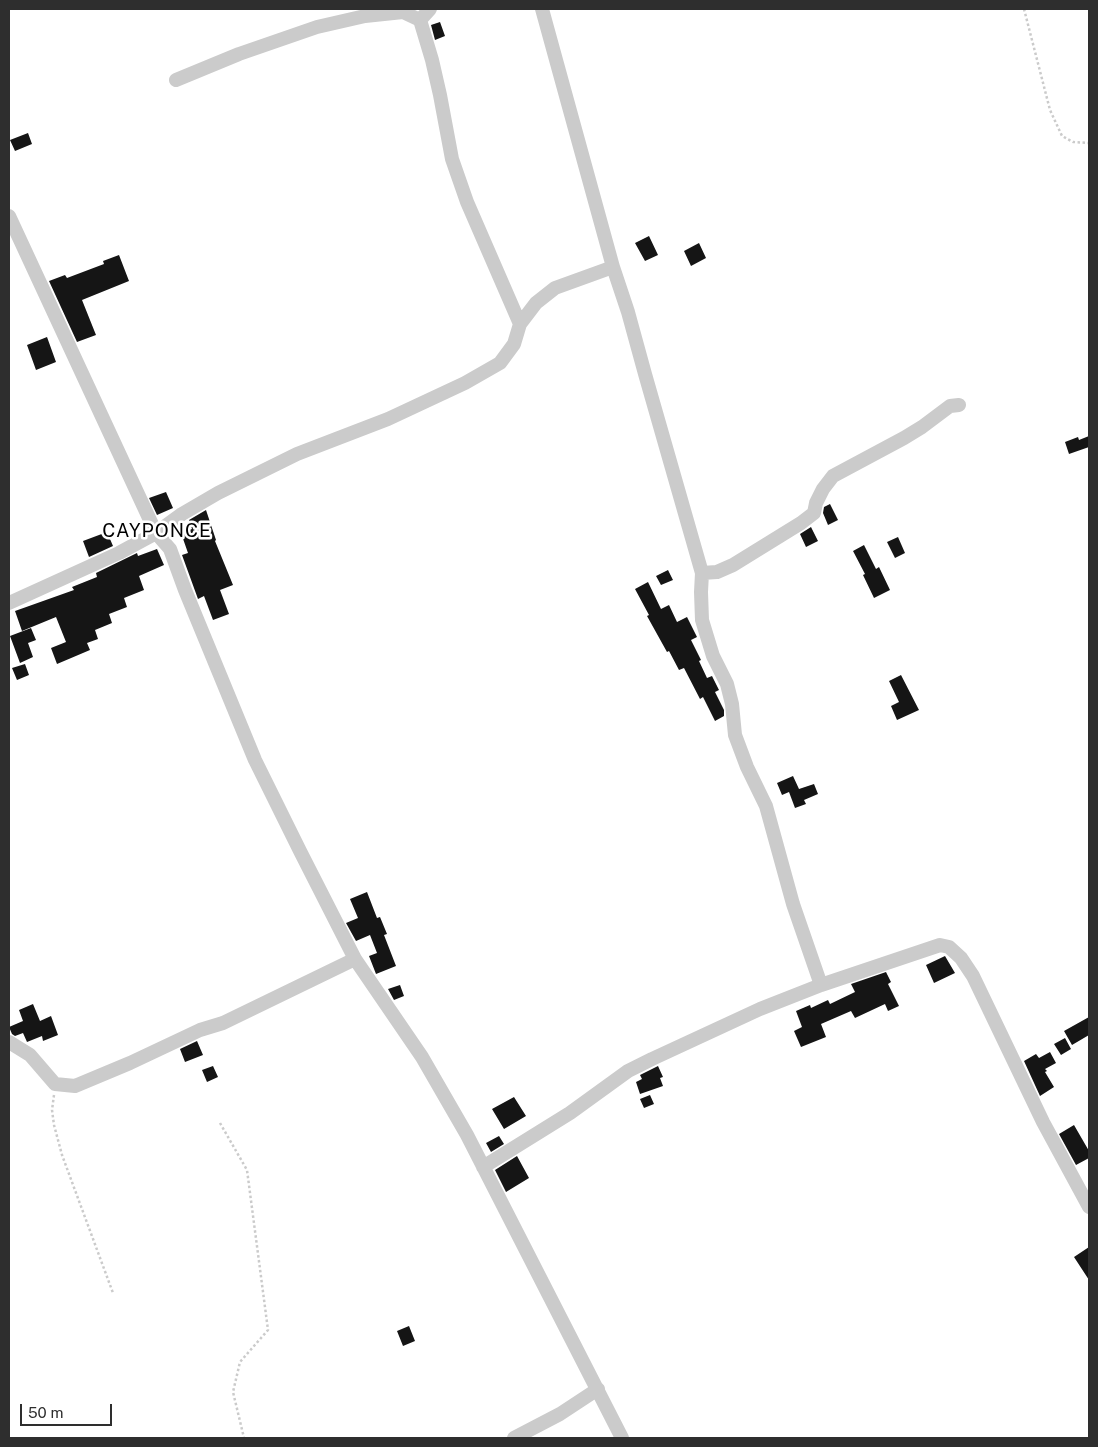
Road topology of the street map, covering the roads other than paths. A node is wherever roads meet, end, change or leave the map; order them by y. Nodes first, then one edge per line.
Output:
1 (430, 9) edge
2 (542, 9) edge
3 (420, 20) junction
4 (176, 80) dead end
5 (9, 216) edge
6 (613, 267) junction
7 (520, 324) junction
8 (959, 405) dead end
9 (156, 533) junction
10 (702, 573) junction
11 (9, 603) edge
12 (355, 959) junction
13 (821, 985) junction
14 (9, 1042) edge
15 (483, 1167) junction
16 (1089, 1207) edge
17 (598, 1389) junction
18 (514, 1438) edge
19 (622, 1438) edge

1 - 3 street
2 - 6 street
3 - 4 street
3 - 7 street
5 - 9 street
6 - 7 street
6 - 10 street
7 - 9 street
8 - 10 street
9 - 11 street
9 - 12 street
10 - 13 street
12 - 14 street
12 - 15 street
13 - 15 street
13 - 16 street
15 - 17 street
17 - 18 street
17 - 19 street

